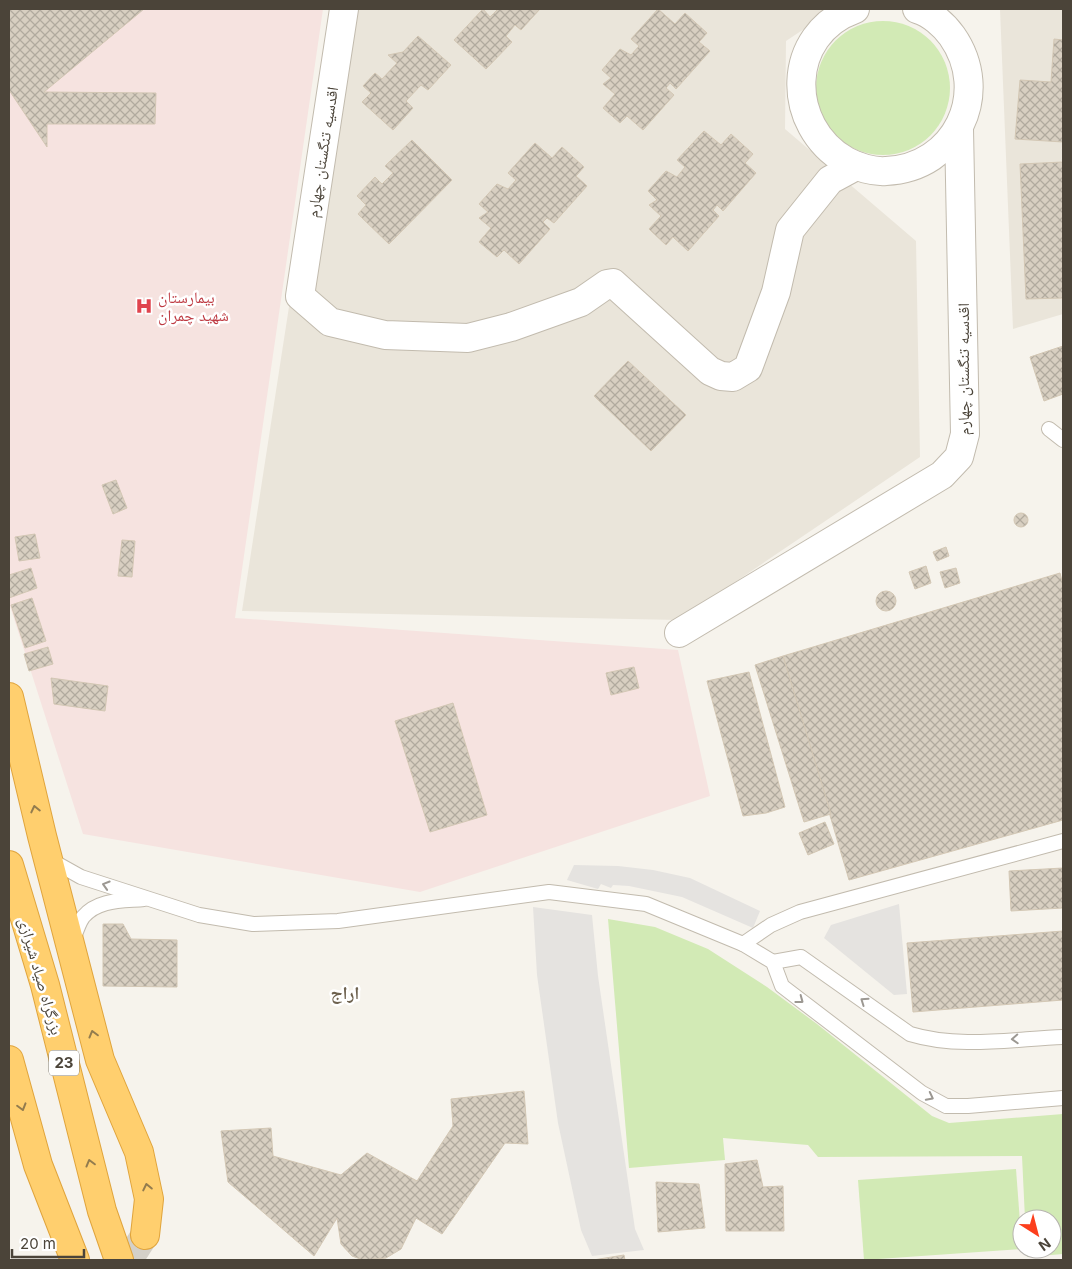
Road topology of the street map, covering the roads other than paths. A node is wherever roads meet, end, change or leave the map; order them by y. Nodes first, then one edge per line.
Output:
1 (344, 9) edge
2 (855, 9) edge
3 (917, 9) edge
4 (959, 128) junction
5 (856, 166) junction
6 (1049, 430) dead end
7 (1063, 440) edge
8 (679, 633) dead end
9 (9, 697) edge
10 (42, 836) junction
11 (1063, 841) edge
12 (9, 865) edge
13 (152, 899) junction
14 (743, 944) junction
15 (71, 946) junction
16 (773, 962) junction
17 (1063, 1037) edge
18 (9, 1060) edge
19 (1063, 1098) edge
20 (102, 1211) junction
21 (145, 1235) tunnel mouth
22 (75, 1260) edge
23 (119, 1260) edge
24 (127, 1260) edge

1 - 5 street, اقدسیه تنگستان چهارم
2 - 5 street
3 - 4 street
4 - 5 street
4 - 8 street, اقدسیه تنگستان چهارم
6 - 7 lane
10 -> 9 highway
13 -> 10 lane
10 - 15 highway
11 - 14 lane
20 -> 12 highway, بزرگراه صیاد شیرازی / 23
13 - 14 lane
13 - 15 lane
14 - 16 lane
21 -> 15 highway
17 -> 16 lane
16 -> 19 lane
18 -> 22 highway
20 - 23 highway, بزرگراه صیاد شیرازی / 23
20 - 24 street

